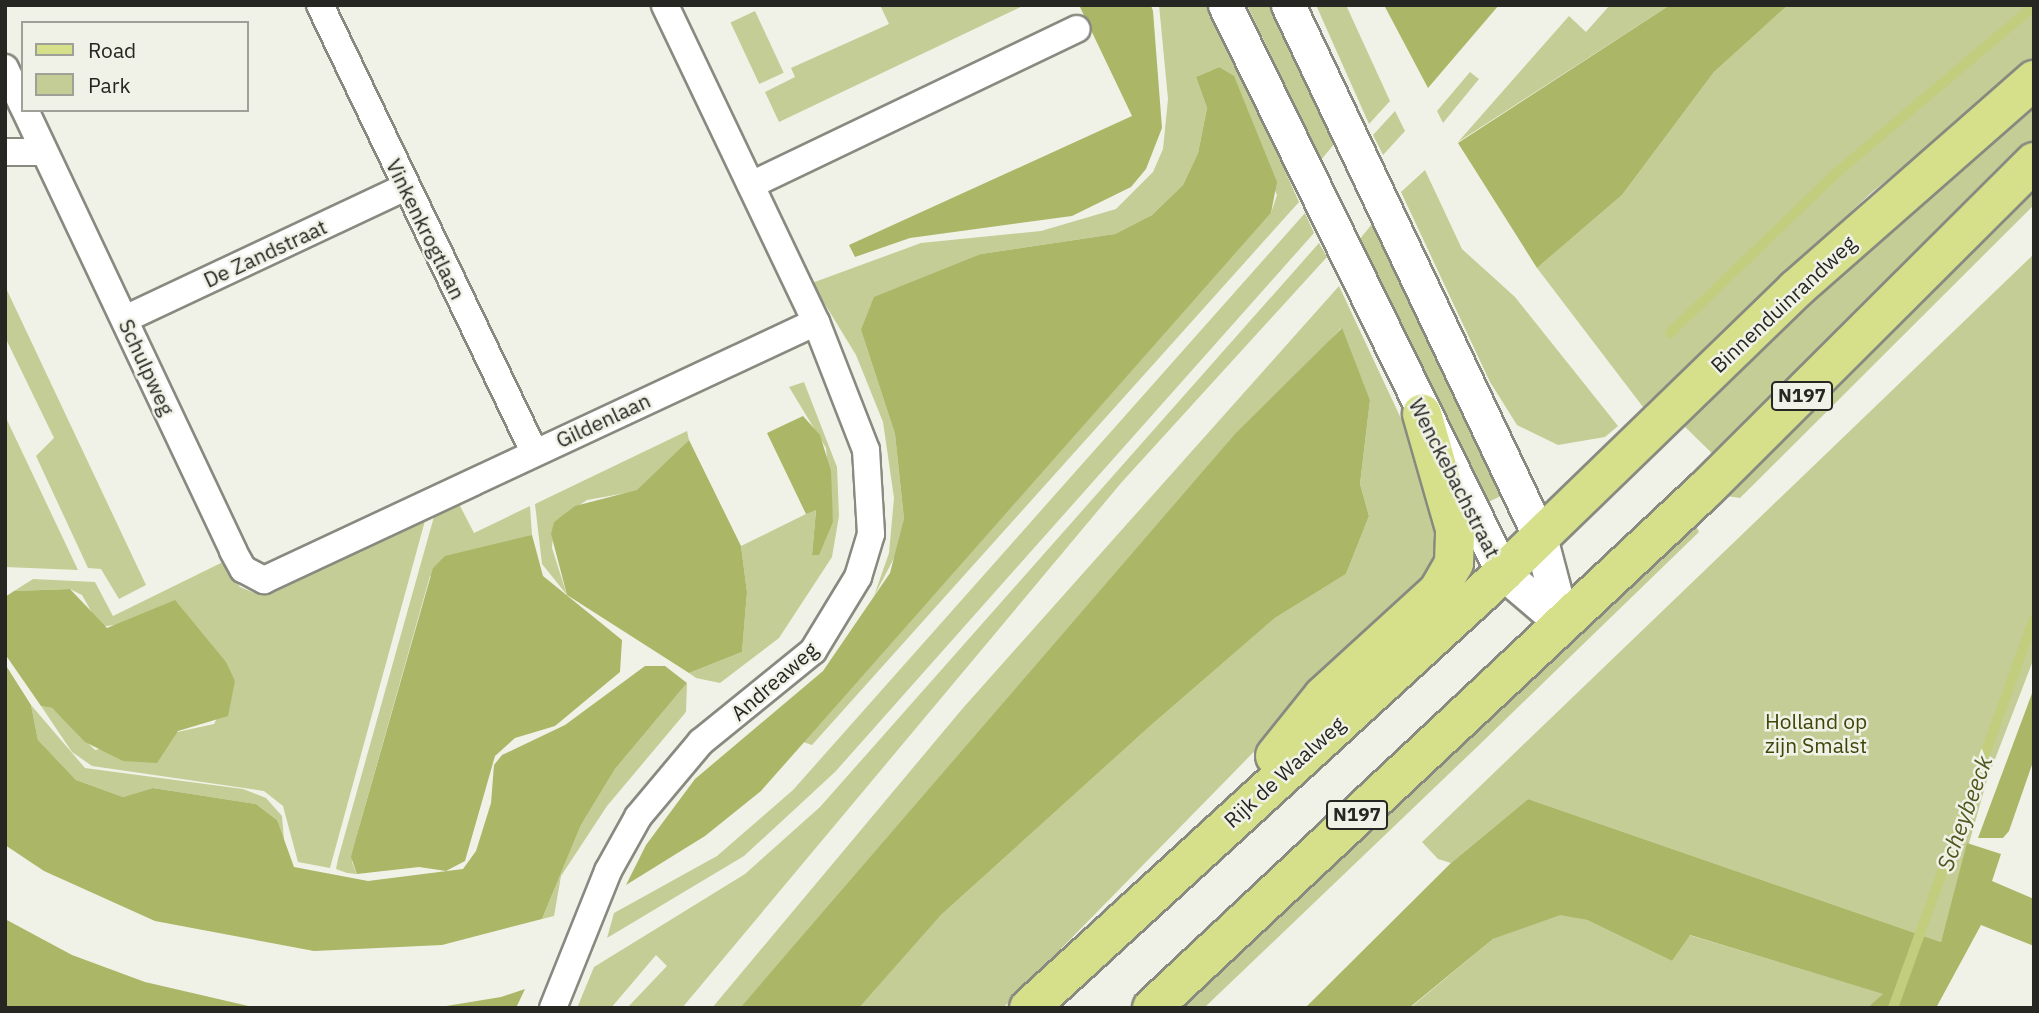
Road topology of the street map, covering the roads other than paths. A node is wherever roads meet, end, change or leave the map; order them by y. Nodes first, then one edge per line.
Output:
1 (320, 5) edge
2 (665, 5) edge
3 (1225, 5) edge
4 (1289, 5) edge
5 (1076, 29) dead end
6 (5, 68) edge
7 (2034, 79) edge
8 (21, 102) edge
9 (26, 112) edge
10 (5, 152) edge
11 (44, 152) junction
12 (2034, 162) edge
13 (751, 185) junction
14 (405, 187) junction
15 (125, 319) junction
16 (816, 322) junction
17 (1422, 414) junction
18 (534, 452) junction
19 (1540, 537) junction
20 (1503, 573) junction
21 (254, 578) joint
22 (1563, 624) junction
23 (1205, 843) junction
24 (552, 1008) edge
25 (1029, 1008) edge
26 (1152, 1008) edge

1 - 14 street, Vinkenkrogtlaan
2 - 13 street
3 - 17 street, Wenckebachstraat
4 - 19 street
5 - 13 street
6 - 8 street, Schulpweg
7 - 19 main road, Binnenduinrandweg
9 - 11 street, Schulpweg
10 - 11 street
11 - 15 street, Schulpweg
12 - 22 main road, N197
13 - 16 street
14 - 15 street, De Zandstraat
14 - 18 street, Vinkenkrogtlaan
15 - 21 street, Schulpweg
16 - 18 street, Gildenlaan
16 - 24 street, Andreaweg
17 - 20 street, Wenckebachstraat
17 - 23 main road
18 - 21 street, Gildenlaan
19 - 20 main road, Rijk de Waalweg
19 - 22 street
20 - 22 street, Wenckebachstraat
20 - 23 main road, Rijk de Waalweg
22 - 26 main road, N197
23 - 25 main road, Rijk de Waalweg

